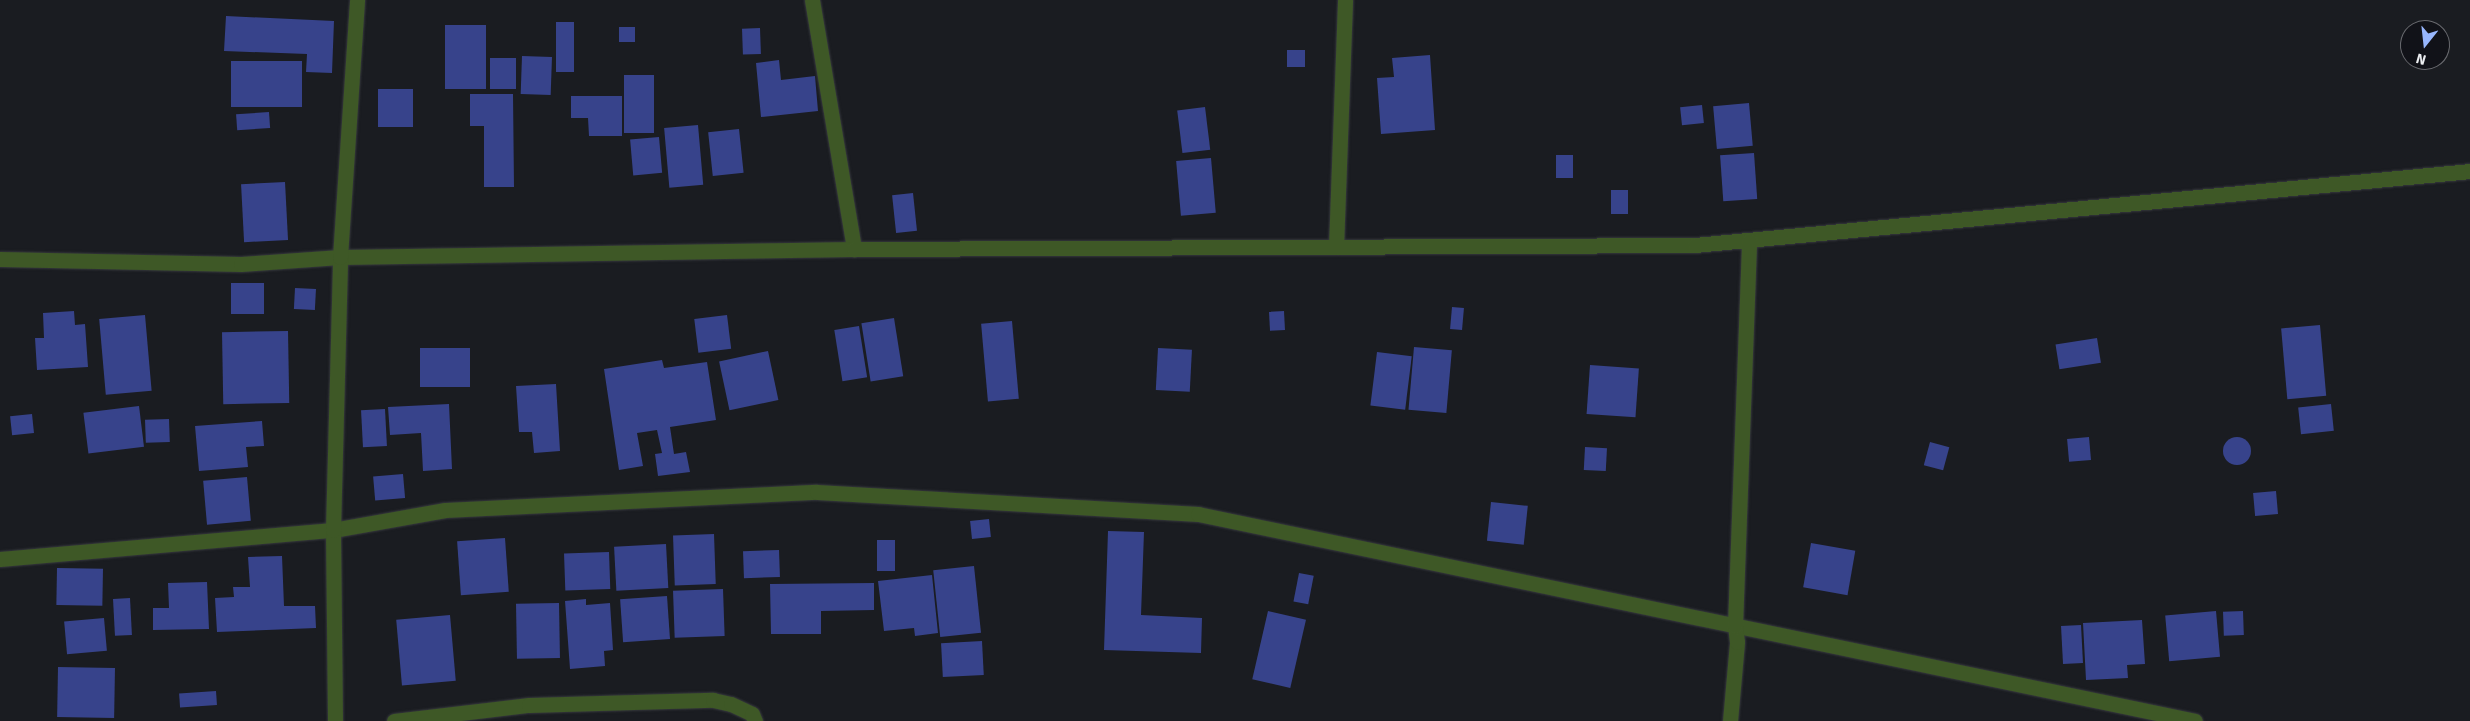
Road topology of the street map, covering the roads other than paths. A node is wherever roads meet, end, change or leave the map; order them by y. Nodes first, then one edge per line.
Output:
1 (356, 0) edge
2 (812, 0) edge
3 (1345, 0) edge
4 (2470, 171) edge
5 (1750, 240) junction
6 (1336, 247) junction
7 (854, 249) junction
8 (340, 257) junction
9 (0, 259) edge
10 (333, 530) junction
11 (0, 559) edge
12 (1735, 626) junction
13 (335, 721) edge
14 (394, 721) edge
15 (755, 721) edge
16 (1730, 721) edge
17 (2195, 721) edge

1 - 8 street
2 - 7 street
3 - 6 street
4 - 5 street
5 - 6 street
5 - 12 street
6 - 7 street
7 - 8 street
8 - 9 street
8 - 10 street
10 - 11 street
10 - 12 street
10 - 13 street
12 - 16 street
12 - 17 street
14 - 15 street

